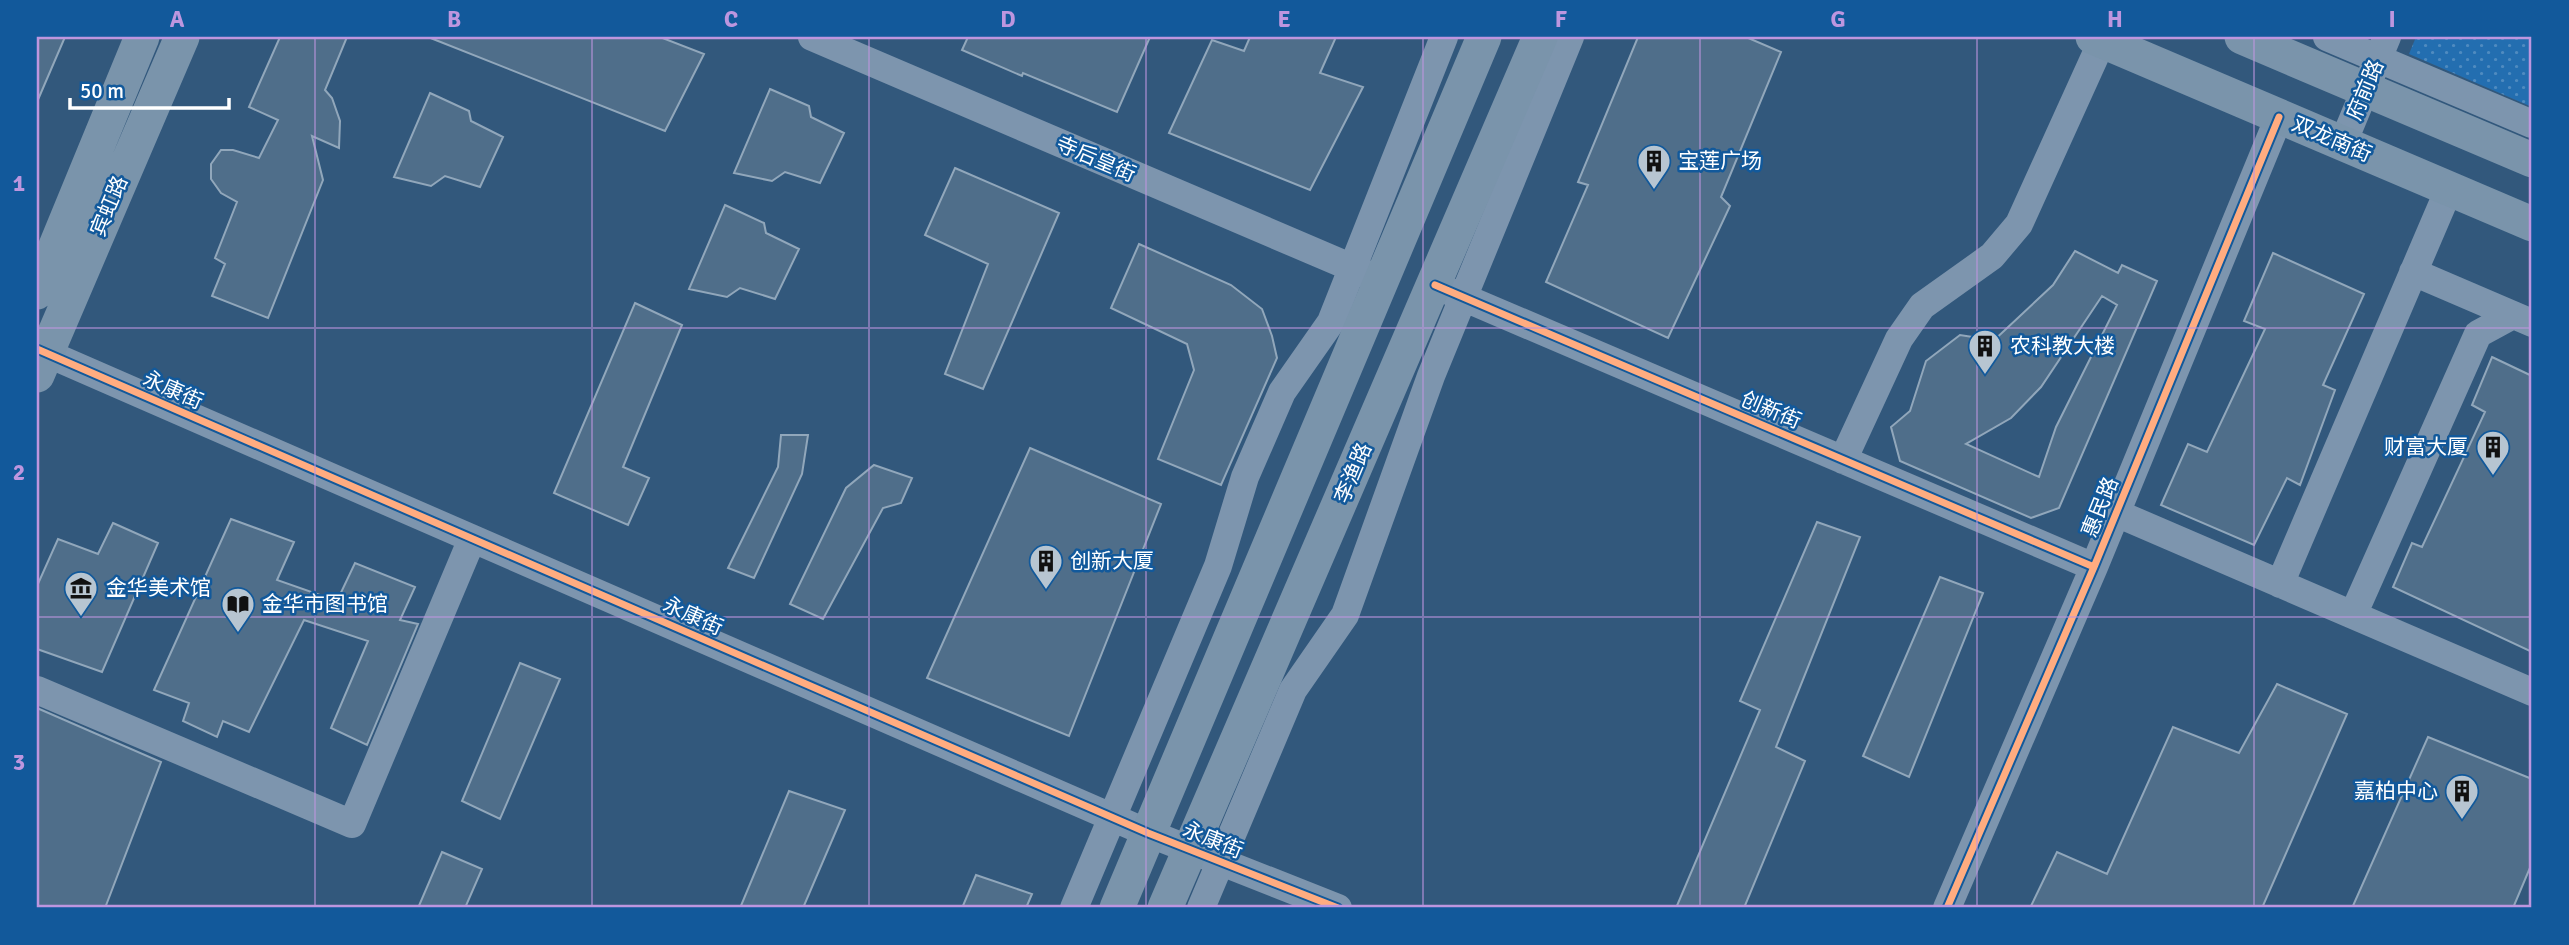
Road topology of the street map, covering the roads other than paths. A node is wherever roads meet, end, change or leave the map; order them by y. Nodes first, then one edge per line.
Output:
1 (142, 37) edge
2 (181, 37) edge
3 (811, 37) edge
4 (1444, 37) edge
5 (1484, 37) edge
6 (1540, 37) edge
7 (1570, 37) edge
8 (2242, 37) edge
9 (2327, 37) edge
10 (2097, 39) edge
11 (2377, 61) edge
12 (2279, 117) junction
13 (2532, 124) edge
14 (2343, 143) junction
15 (2532, 160) edge
16 (2449, 189) junction
17 (2532, 223) edge
18 (2413, 272) junction
19 (1367, 275) junction
20 (1449, 291) junction
21 (37, 292) edge
22 (2522, 319) edge
23 (40, 359) edge
24 (1843, 460) junction
25 (2116, 513) junction
26 (472, 539) junction
27 (2094, 567) junction
28 (2280, 584) junction
29 (2353, 615) junction
30 (37, 690) edge
31 (2532, 692) edge
32 (1112, 818) junction
33 (1148, 833) junction
34 (1206, 855) junction
35 (1074, 908) edge
36 (1116, 908) edge
37 (1165, 908) edge
38 (1201, 908) edge
39 (1338, 908) edge
40 (1947, 908) edge

1 - 21 main road, 宾虹路
2 - 23 main road, 宾虹路
3 - 19 street, 寺后皇街
4 - 19 street
5 - 19 main road
6 - 20 main road, 李渔路
7 - 20 street
8 - 11 main road
9 - 11 street
10 - 12 main road, 双龙南街
10 - 24 street
11 - 13 street
11 - 14 street, 府前路
11 - 15 main road
12 - 14 main road, 双龙南街
12 - 25 street, 惠民路
14 - 16 main road, 双龙南街
16 - 17 main road, 双龙南街
16 - 18 street
18 - 22 street
18 - 28 street
19 - 32 street
19 - 33 main road
20 - 24 street, 创新街
20 - 34 main road, 李渔路
20 - 34 street
22 - 29 street
23 - 26 street, 永康街
24 - 27 street, 创新街
25 - 27 street, 惠民路
25 - 28 street
26 - 30 street
26 - 32 street, 永康街
27 - 40 street, 惠民路
28 - 29 street
29 - 31 street
32 - 33 street, 永康街
32 - 35 street
33 - 34 street, 永康街
33 - 36 main road
34 - 37 main road, 李渔路
34 - 38 street
34 - 39 street, 永康街

